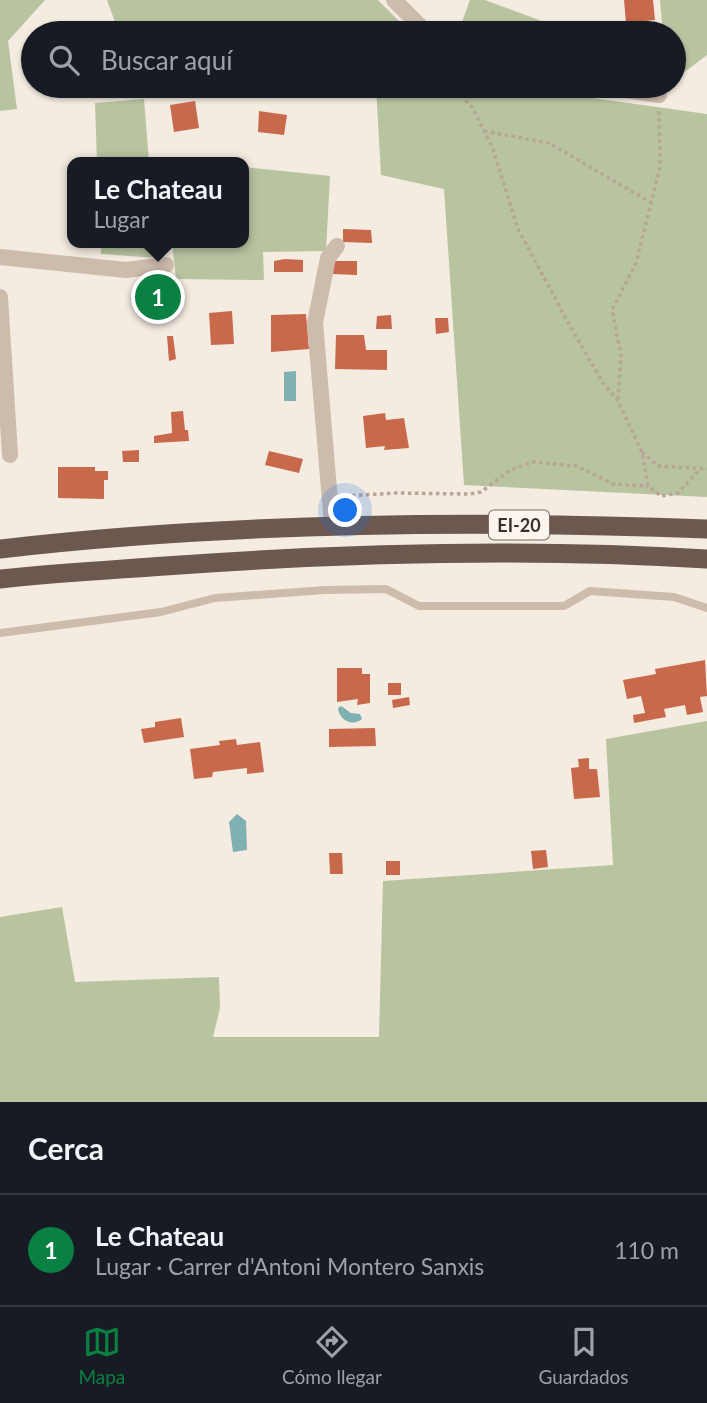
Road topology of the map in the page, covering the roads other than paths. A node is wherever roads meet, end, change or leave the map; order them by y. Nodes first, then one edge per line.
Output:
1 (394, 0) edge
2 (410, 21) edge
3 (337, 246) dead end
4 (0, 257) edge
5 (166, 265) dead end
6 (0, 297) edge
7 (10, 455) dead end
8 (332, 525) junction
9 (707, 529) edge
10 (0, 549) edge
11 (707, 559) edge
12 (0, 581) edge
13 (707, 608) edge
14 (0, 633) edge

1 - 2 street
3 - 8 street
4 - 5 street
6 - 7 street
8 - 9 highway, EI-20
8 - 10 highway, EI-20
11 - 12 highway, EI-20
13 - 14 lane

